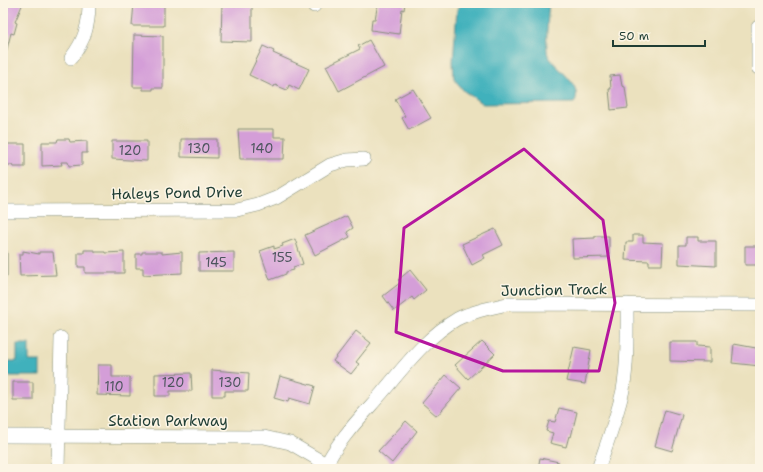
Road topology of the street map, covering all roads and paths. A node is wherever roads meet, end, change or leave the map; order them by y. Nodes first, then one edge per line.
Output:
1 (89, 3) edge
2 (760, 27) edge
3 (71, 58) dead end
4 (760, 68) edge
5 (364, 159) dead end
6 (3, 211) edge
7 (627, 304) junction
8 (760, 305) edge
9 (61, 338) dead end
10 (3, 436) edge
11 (58, 437) junction
12 (325, 466) edge
13 (58, 469) edge
14 (598, 469) edge

1 - 3 street
2 - 4 street
5 - 6 street, Haleys Pond Drive
7 - 8 street, Junction Track
7 - 12 street, Junction Track
7 - 14 street
9 - 11 street
10 - 11 street, Station Parkway
11 - 12 street, Station Parkway
11 - 13 street

